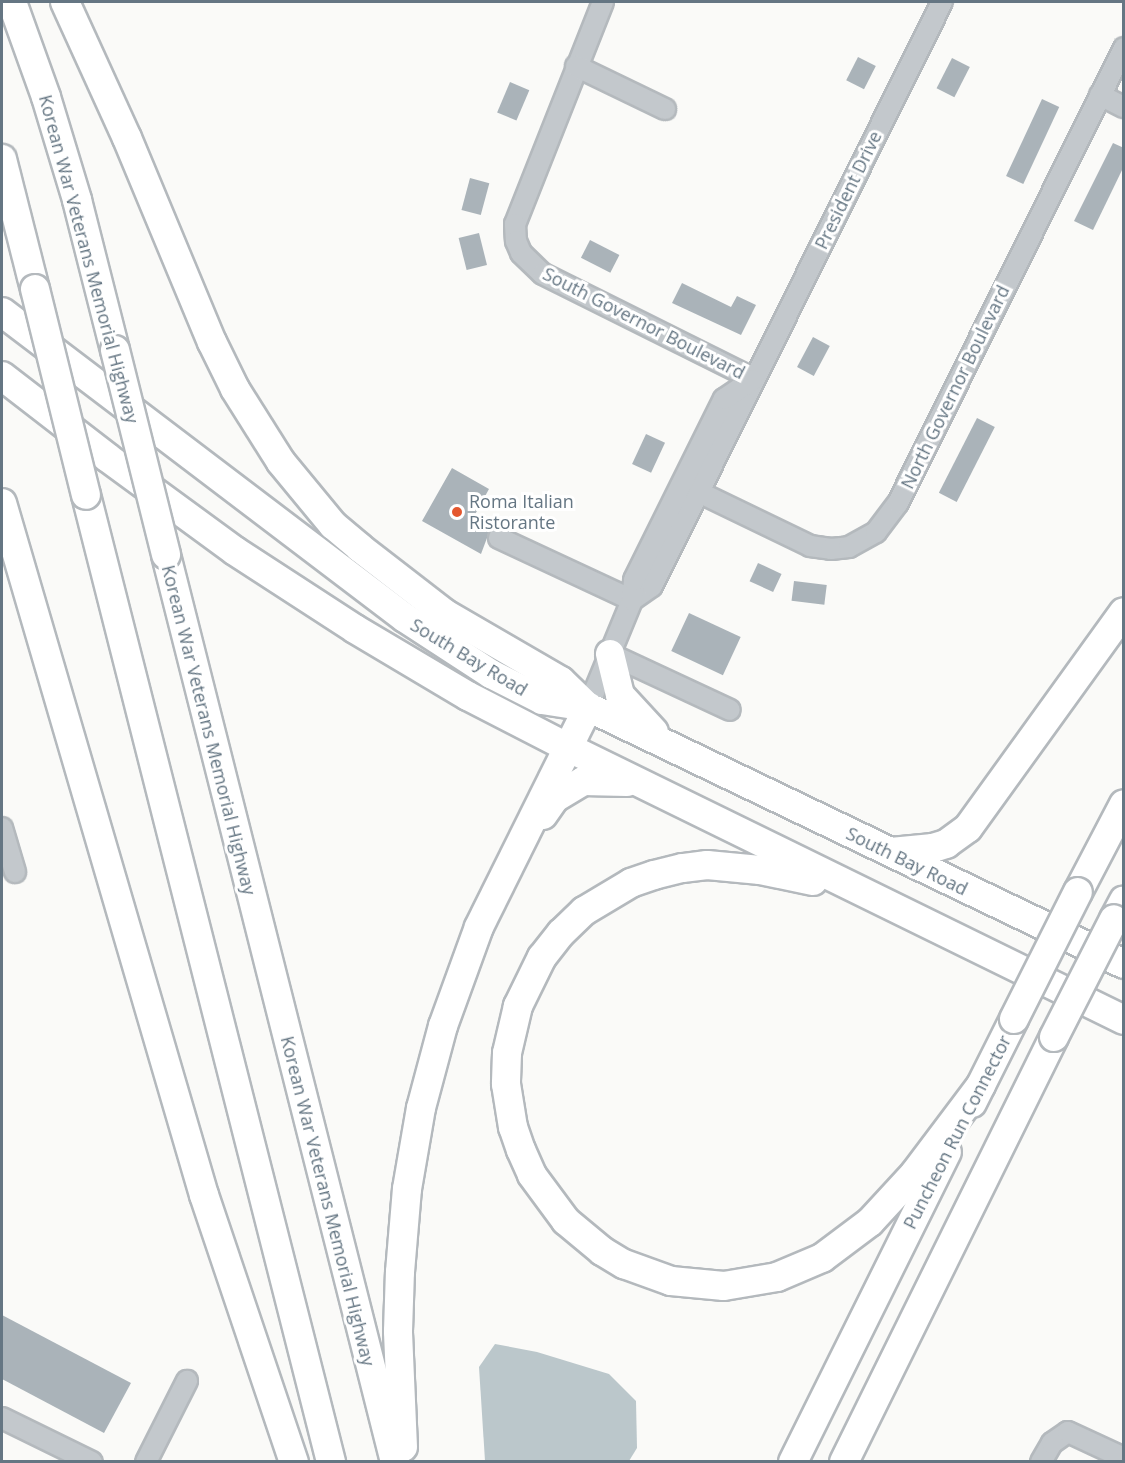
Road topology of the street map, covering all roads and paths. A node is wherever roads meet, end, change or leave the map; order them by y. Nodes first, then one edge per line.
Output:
1 (12, 2) edge
2 (64, 2) edge
3 (603, 2) edge
4 (942, 2) edge
5 (1124, 48) edge
6 (576, 66) junction
7 (1101, 95) junction
8 (1124, 107) edge
9 (665, 109) dead end
10 (2, 159) edge
11 (2, 312) edge
12 (2, 376) edge
13 (754, 379) junction
14 (690, 488) junction
15 (2, 503) edge
16 (499, 538) dead end
17 (632, 600) junction
18 (1124, 612) edge
19 (610, 654) junction
20 (588, 707) junction
21 (730, 710) dead end
22 (666, 744) junction
23 (567, 747) junction
24 (639, 783) junction
25 (1124, 804) edge
26 (2, 828) edge
27 (516, 850) junction
28 (888, 852) junction
29 (15, 872) dead end
30 (855, 890) junction
31 (1119, 910) edge
32 (1124, 964) edge
33 (1123, 1019) edge
34 (981, 1085) junction
35 (187, 1381) dead end
36 (2, 1418) edge
37 (1093, 1453) edge
38 (1124, 1458) edge
39 (92, 1461) edge
40 (147, 1461) edge
41 (294, 1461) edge
42 (331, 1461) edge
43 (395, 1461) edge
44 (403, 1461) edge
45 (793, 1461) edge
46 (844, 1461) edge
47 (1041, 1461) edge

1 - 43 highway, Korean War Veterans Memorial Highway, bridge
2 - 20 highway
3 - 6 street, South Governor Boulevard
4 - 13 street, President Drive
5 - 7 street, North Governor Boulevard
6 - 9 street
6 - 13 street, South Governor Boulevard
7 - 8 street
7 - 14 street, North Governor Boulevard
10 - 42 highway, bridge
11 - 20 highway, South Bay Road
12 - 23 highway, South Bay Road
13 - 14 street, President Drive
14 - 17 street, President Drive
15 - 41 highway
16 - 17 street
17 - 19 street, President Drive
18 - 28 highway
19 - 20 street, President Drive
19 - 21 street
19 - 22 highway
20 - 22 highway, South Bay Road
20 - 23 highway
22 - 28 highway, South Bay Road
23 - 24 highway, South Bay Road
23 - 27 highway
24 - 27 highway
24 - 30 highway, South Bay Road
25 - 34 highway, Puncheon Run Connector, bridge
26 - 29 street
27 - 44 highway
28 - 32 highway, South Bay Road
30 - 33 highway, South Bay Road
30 - 34 highway
31 - 46 highway, bridge
34 - 45 highway, Puncheon Run Connector
35 - 40 street
36 - 39 street
37 - 38 street
37 - 47 street

